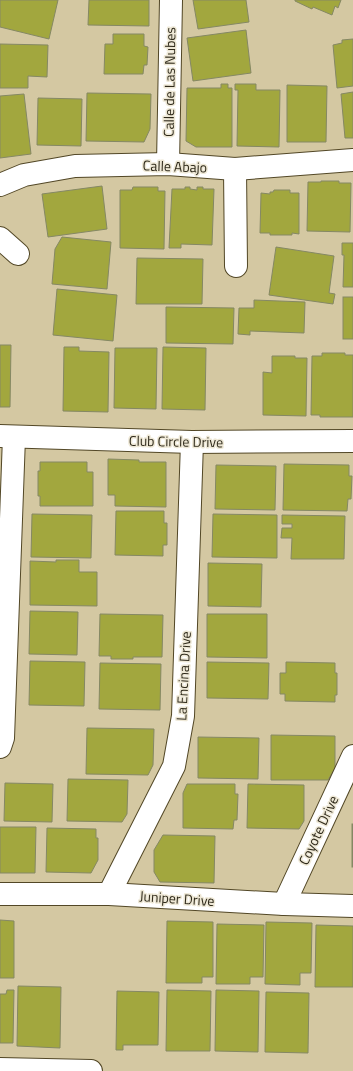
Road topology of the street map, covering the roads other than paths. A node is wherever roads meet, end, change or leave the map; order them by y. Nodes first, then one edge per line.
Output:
1 (171, 0) edge
2 (353, 160) edge
3 (168, 164) junction
4 (235, 169) junction
5 (0, 185) edge
6 (0, 238) edge
7 (18, 254) dead end
8 (236, 266) dead end
9 (7, 436) edge
10 (353, 441) edge
11 (192, 442) junction
12 (0, 747) edge
13 (353, 756) edge
14 (0, 894) edge
15 (109, 894) junction
16 (284, 904) junction
17 (353, 906) edge
18 (0, 1069) edge
19 (91, 1071) edge

1 - 3 street, Calle de Las Nubes
2 - 4 street, Calle Abajo
3 - 4 street, Calle Abajo
3 - 5 street, Calle Abajo
4 - 8 street
6 - 7 street
9 - 11 street, Club Circle Drive
9 - 12 street
10 - 11 street, Club Circle Drive
11 - 15 street, La Encina Drive
13 - 16 street, Coyote Drive
14 - 15 street, Juniper Drive
15 - 16 street, Juniper Drive
16 - 17 street, Juniper Drive
18 - 19 street

